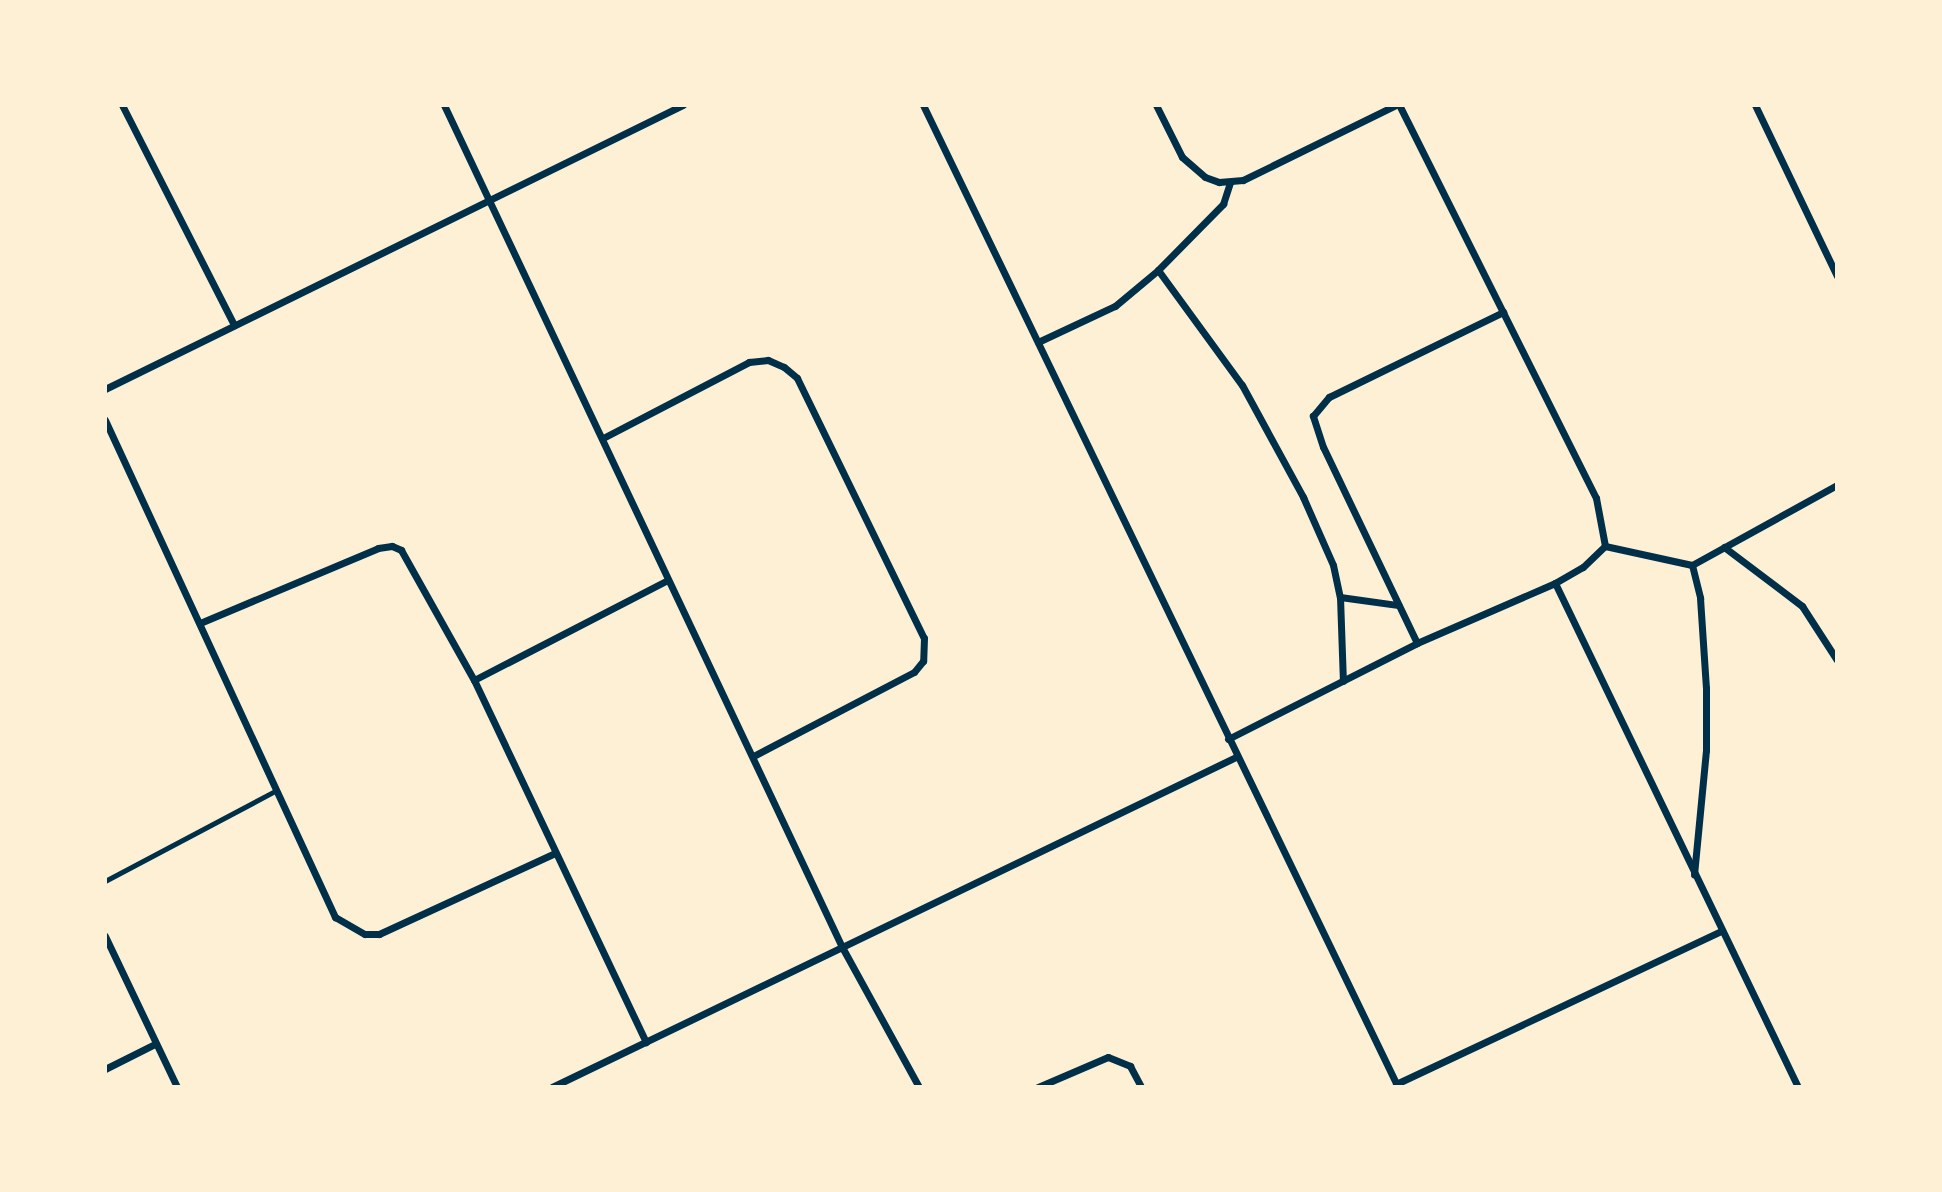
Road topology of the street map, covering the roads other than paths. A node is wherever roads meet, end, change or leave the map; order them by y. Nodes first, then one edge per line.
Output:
1 (122, 105) edge
2 (443, 105) edge
3 (683, 105) edge
4 (923, 105) edge
5 (1156, 105) edge
6 (1398, 105) edge
7 (1755, 105) edge
8 (1230, 182) junction
9 (490, 200) junction
10 (1158, 270) junction
11 (1837, 276) edge
12 (1503, 312) junction
13 (234, 325) junction
14 (1038, 342) junction
15 (105, 389) edge
16 (105, 420) edge
17 (604, 438) junction
18 (1837, 485) edge
19 (1605, 546) junction
20 (1724, 547) junction
21 (1692, 565) junction
22 (668, 580) junction
23 (1555, 583) junction
24 (1340, 597) junction
25 (1398, 605) junction
26 (200, 623) junction
27 (1417, 643) junction
28 (1837, 660) edge
29 (474, 680) junction
30 (1343, 681) junction
31 (1228, 739) junction
32 (753, 756) junction
33 (1236, 757) junction
34 (275, 791) junction
35 (553, 854) junction
36 (1693, 875) junction
37 (105, 881) edge
38 (1721, 931) junction
39 (105, 936) edge
40 (842, 947) junction
41 (646, 1042) junction
42 (155, 1044) junction
43 (105, 1069) edge
44 (1397, 1086) edge
45 (177, 1087) edge
46 (552, 1087) edge
47 (919, 1087) edge
48 (1038, 1087) edge
49 (1141, 1087) edge
50 (1798, 1087) edge

1 - 13 street
2 - 9 street
3 - 9 street
4 - 14 street
5 - 8 street
6 - 8 street
6 - 12 street
7 - 11 street
8 - 10 street
9 - 13 street
9 - 17 street
10 - 14 street
10 - 24 street
12 - 19 street
12 - 25 street
13 - 15 street
14 - 31 street
16 - 26 street
17 - 22 street
17 - 32 street
18 - 20 street
19 - 21 street
19 - 23 street
20 - 21 street
20 - 28 street
21 - 36 street
22 - 29 street
22 - 32 street
23 - 27 street
23 - 36 street
24 - 25 street
24 - 30 street
25 - 27 street
26 - 29 street
26 - 34 street
27 - 30 street
29 - 35 street
30 - 31 street
31 - 33 street
32 - 40 street
33 - 40 street
33 - 44 street
34 - 35 street
34 - 37 lane
35 - 41 street
36 - 38 street
38 - 44 street
38 - 50 street
39 - 42 street
40 - 41 street
40 - 47 street
41 - 46 street
42 - 43 street
42 - 45 street
48 - 49 street

